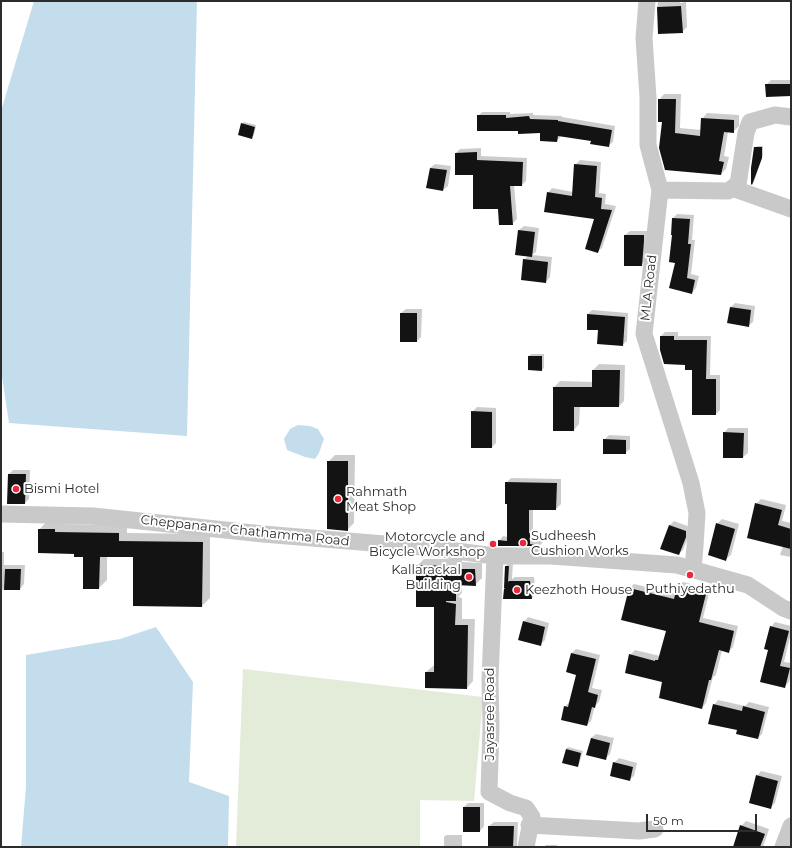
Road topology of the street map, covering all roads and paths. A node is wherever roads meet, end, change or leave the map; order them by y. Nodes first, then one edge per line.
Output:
1 (647, 1) edge
2 (791, 117) edge
3 (732, 188) junction
4 (660, 190) junction
5 (791, 209) edge
6 (1, 514) edge
7 (495, 556) junction
8 (693, 569) junction
9 (791, 611) edge
10 (529, 825) junction
11 (791, 826) edge
12 (655, 829) dead end
13 (526, 847) edge
14 (783, 847) edge

1 - 4 street, MLA Road
2 - 3 street
3 - 4 street
3 - 5 street
4 - 8 street, MLA Road
6 - 7 street, Cheppanam- Chathamma Road
7 - 8 street, Cheppanam- Chathamma Road
7 - 10 street, Jayasree Road
8 - 9 street, Cheppanam- Chathamma Road
10 - 12 street
10 - 13 street, Jayasree Road
11 - 14 street

